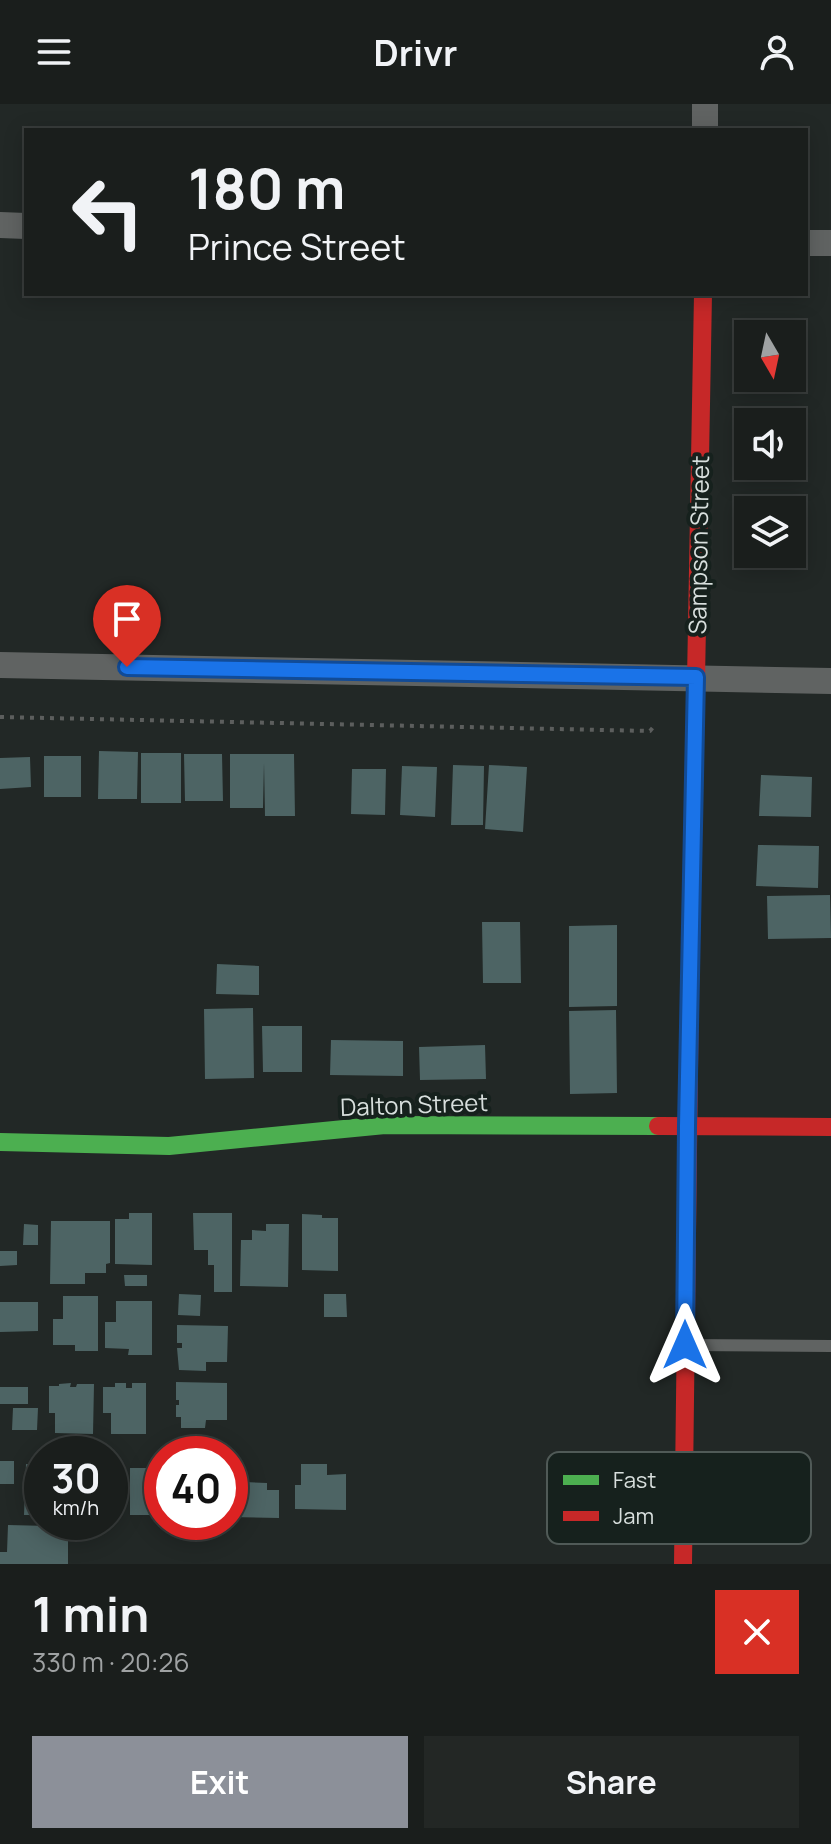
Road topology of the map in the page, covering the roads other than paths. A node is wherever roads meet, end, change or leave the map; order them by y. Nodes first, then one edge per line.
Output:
1 (705, 104) edge
2 (705, 128) edge
3 (0, 225) edge
4 (24, 226) edge
5 (808, 243) edge
6 (831, 243) edge
7 (703, 296) edge
8 (0, 665) edge
9 (696, 677) junction
10 (831, 681) edge
11 (687, 1126) junction
12 (831, 1127) edge
13 (0, 1142) edge
14 (685, 1345) junction
15 (831, 1346) edge
16 (684, 1452) edge
17 (683, 1544) edge
18 (683, 1564) edge

1 - 2 street
3 - 4 street
5 - 6 street
7 - 9 street, Sampson Street
8 - 9 street
9 - 10 street
9 - 11 street, Sampson Street
11 - 12 street, Dalton Street
11 - 13 street, Dalton Street
11 - 14 street, Sampson Street
14 - 15 lane
14 - 16 street, Sampson Street
17 - 18 street, Sampson Street

